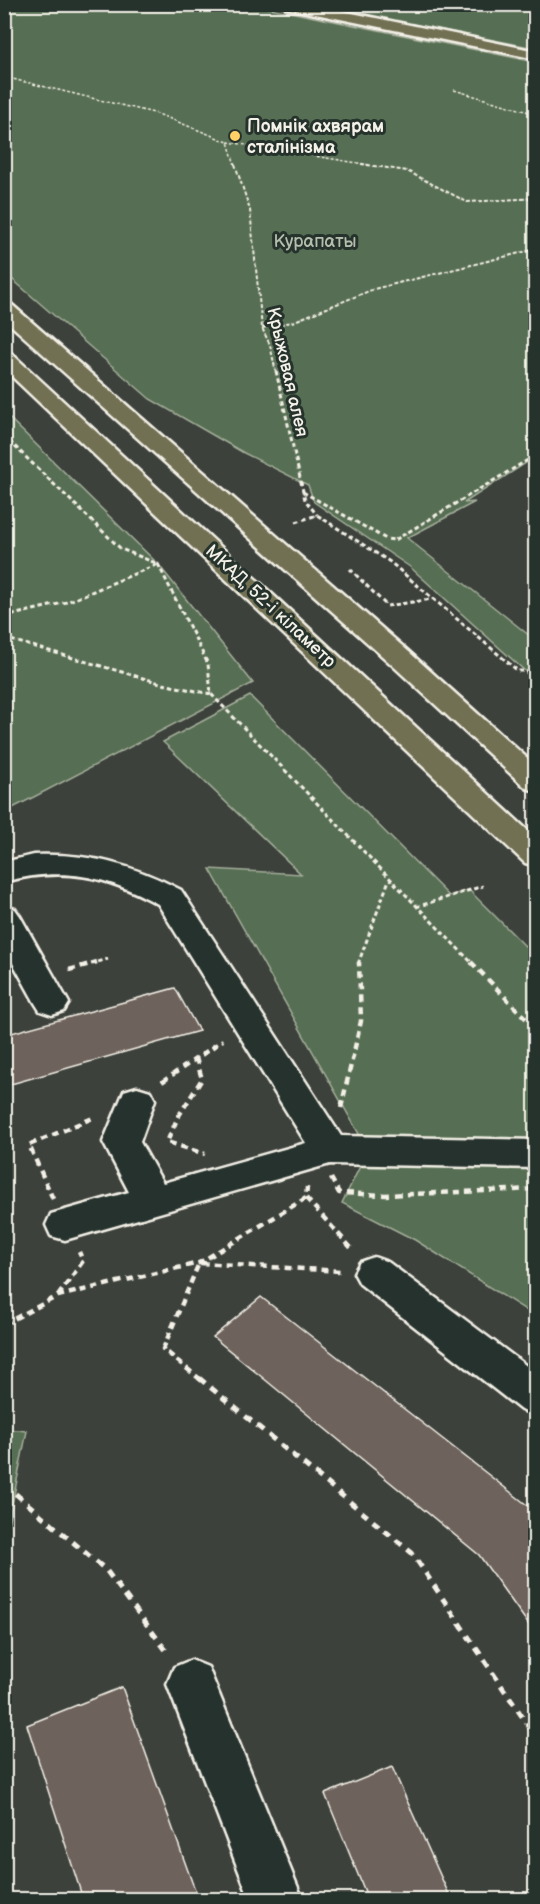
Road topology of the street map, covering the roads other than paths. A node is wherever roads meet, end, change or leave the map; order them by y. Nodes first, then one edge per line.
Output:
1 (286, 4) edge
2 (536, 55) edge
3 (4, 308) edge
4 (4, 357) edge
5 (536, 782) edge
6 (536, 856) edge
7 (4, 872) edge
8 (4, 916) edge
9 (52, 1003) dead end
10 (137, 1100) dead end
11 (320, 1147) junction
12 (536, 1154) edge
13 (153, 1200) junction
14 (65, 1225) road end
15 (374, 1273) road end
16 (536, 1397) edge
17 (191, 1684) road end
18 (277, 1899) edge

1 - 2 main road
3 - 5 main road
4 - 6 main road, МКАД, 52-і кіламетр
7 - 11 lane
8 - 9 lane
10 - 13 lane
11 - 12 lane
11 - 13 lane
13 - 14 lane
15 - 16 lane
17 - 18 lane

